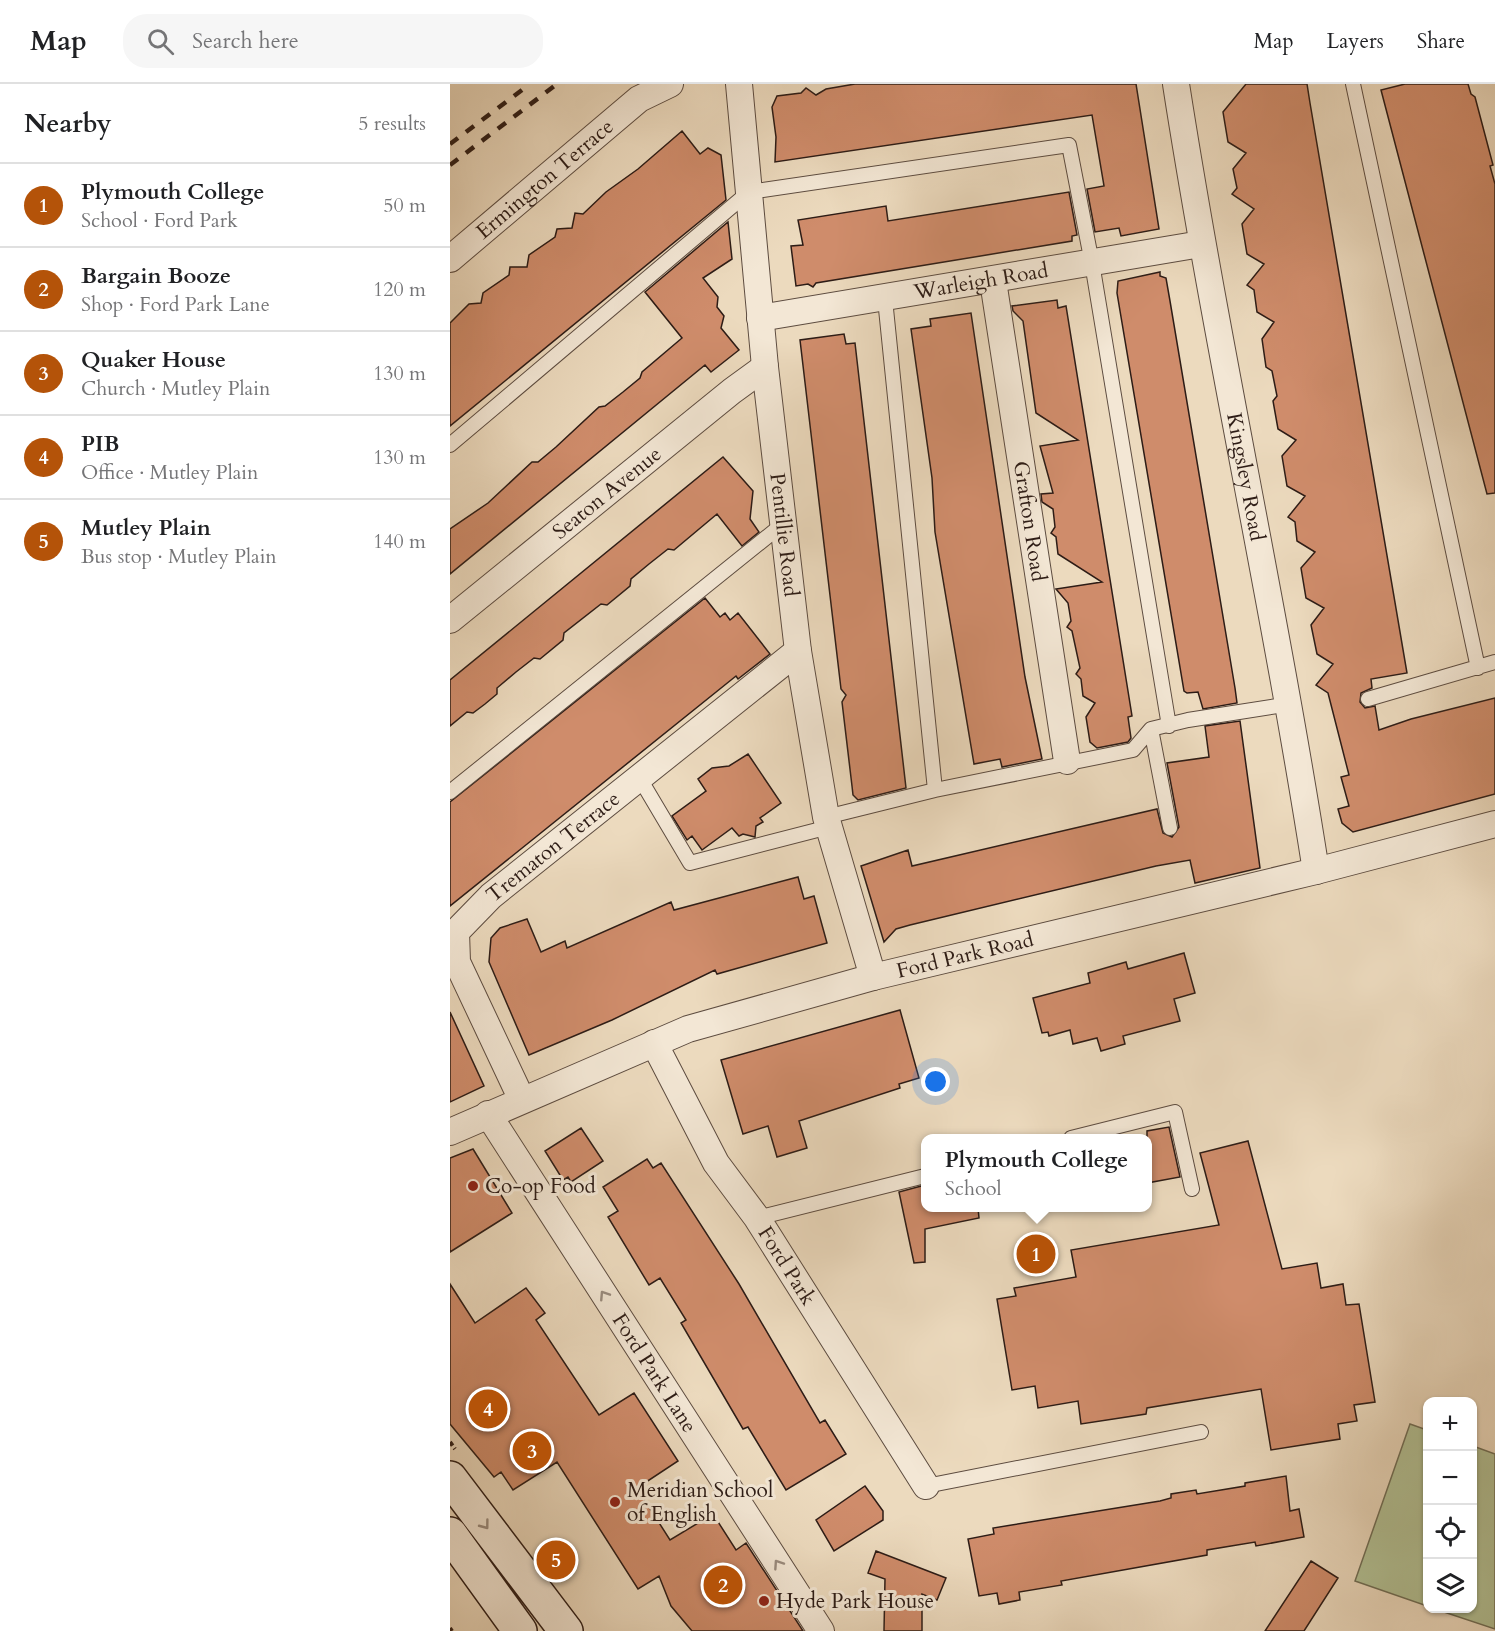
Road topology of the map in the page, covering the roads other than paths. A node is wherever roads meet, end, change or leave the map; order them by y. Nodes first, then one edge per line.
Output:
1 (670, 84) edge
2 (739, 84) edge
3 (1176, 84) edge
4 (1353, 84) edge
5 (749, 192) junction
6 (1201, 244) junction
7 (451, 256) edge
8 (1092, 263) junction
9 (993, 281) junction
10 (885, 298) junction
11 (760, 318) junction
12 (765, 367) junction
13 (450, 445) edge
14 (783, 524) junction
15 (450, 620) edge
16 (798, 651) junction
17 (1495, 662) edge
18 (1478, 668) junction
19 (1368, 699) dead end
20 (1290, 704) junction
21 (1169, 726) junction
22 (1151, 729) junction
23 (1067, 761) junction
24 (639, 777) junction
25 (935, 790) junction
26 (450, 792) edge
27 (827, 822) junction
28 (1495, 824) edge
29 (1170, 828) dead end
30 (1316, 871) junction
31 (873, 977) junction
32 (654, 1043) junction
33 (522, 1100) junction
34 (488, 1114) junction
35 (450, 1132) edge
36 (1087, 1134) edge
37 (921, 1177) edge
38 (1192, 1189) dead end
39 (757, 1218) junction
40 (1201, 1432) dead end
41 (450, 1478) edge
42 (926, 1486) joint
43 (450, 1534) edge
44 (520, 1631) edge
45 (566, 1631) edge
46 (821, 1631) edge

1 - 7 street, Ermington Terrace
2 - 5 street, Pentillie Road
3 - 6 street, Kingsley Road
4 - 18 lane
5 - 8 lane
5 - 11 street, Pentillie Road
5 - 13 lane
6 - 8 street, Warleigh Road
6 - 20 street, Kingsley Road
8 - 9 street, Warleigh Road
8 - 21 lane
9 - 10 street, Warleigh Road
9 - 23 street, Grafton Road
10 - 11 street, Warleigh Road
10 - 25 lane
11 - 12 street, Pentillie Road
12 - 14 street, Pentillie Road
12 - 15 street, Seaton Avenue
14 - 16 street, Pentillie Road
14 - 26 lane
16 - 24 street, Trematon Terrace
16 - 27 street, Pentillie Road
17 - 18 lane
18 - 19 lane
20 - 21 lane
20 - 30 street, Kingsley Road
21 - 22 lane
22 - 23 lane
22 - 29 lane
23 - 25 lane
24 - 27 lane
24 - 33 street, Trematon Terrace
25 - 27 lane
27 - 31 street, Pentillie Road
28 - 30 street, Ford Park Road
30 - 31 street, Ford Park Road
31 - 32 street, Ford Park Road
32 - 33 street, Ford Park Road
32 - 39 street, Ford Park
33 - 34 street, Ford Park Road
34 - 35 street, Ford Park Road
46 -> 34 street, Ford Park Lane
36 - 38 lane
37 - 39 lane
39 - 42 street, Ford Park
40 - 42 lane
41 -> 45 main road
43 - 44 main road

